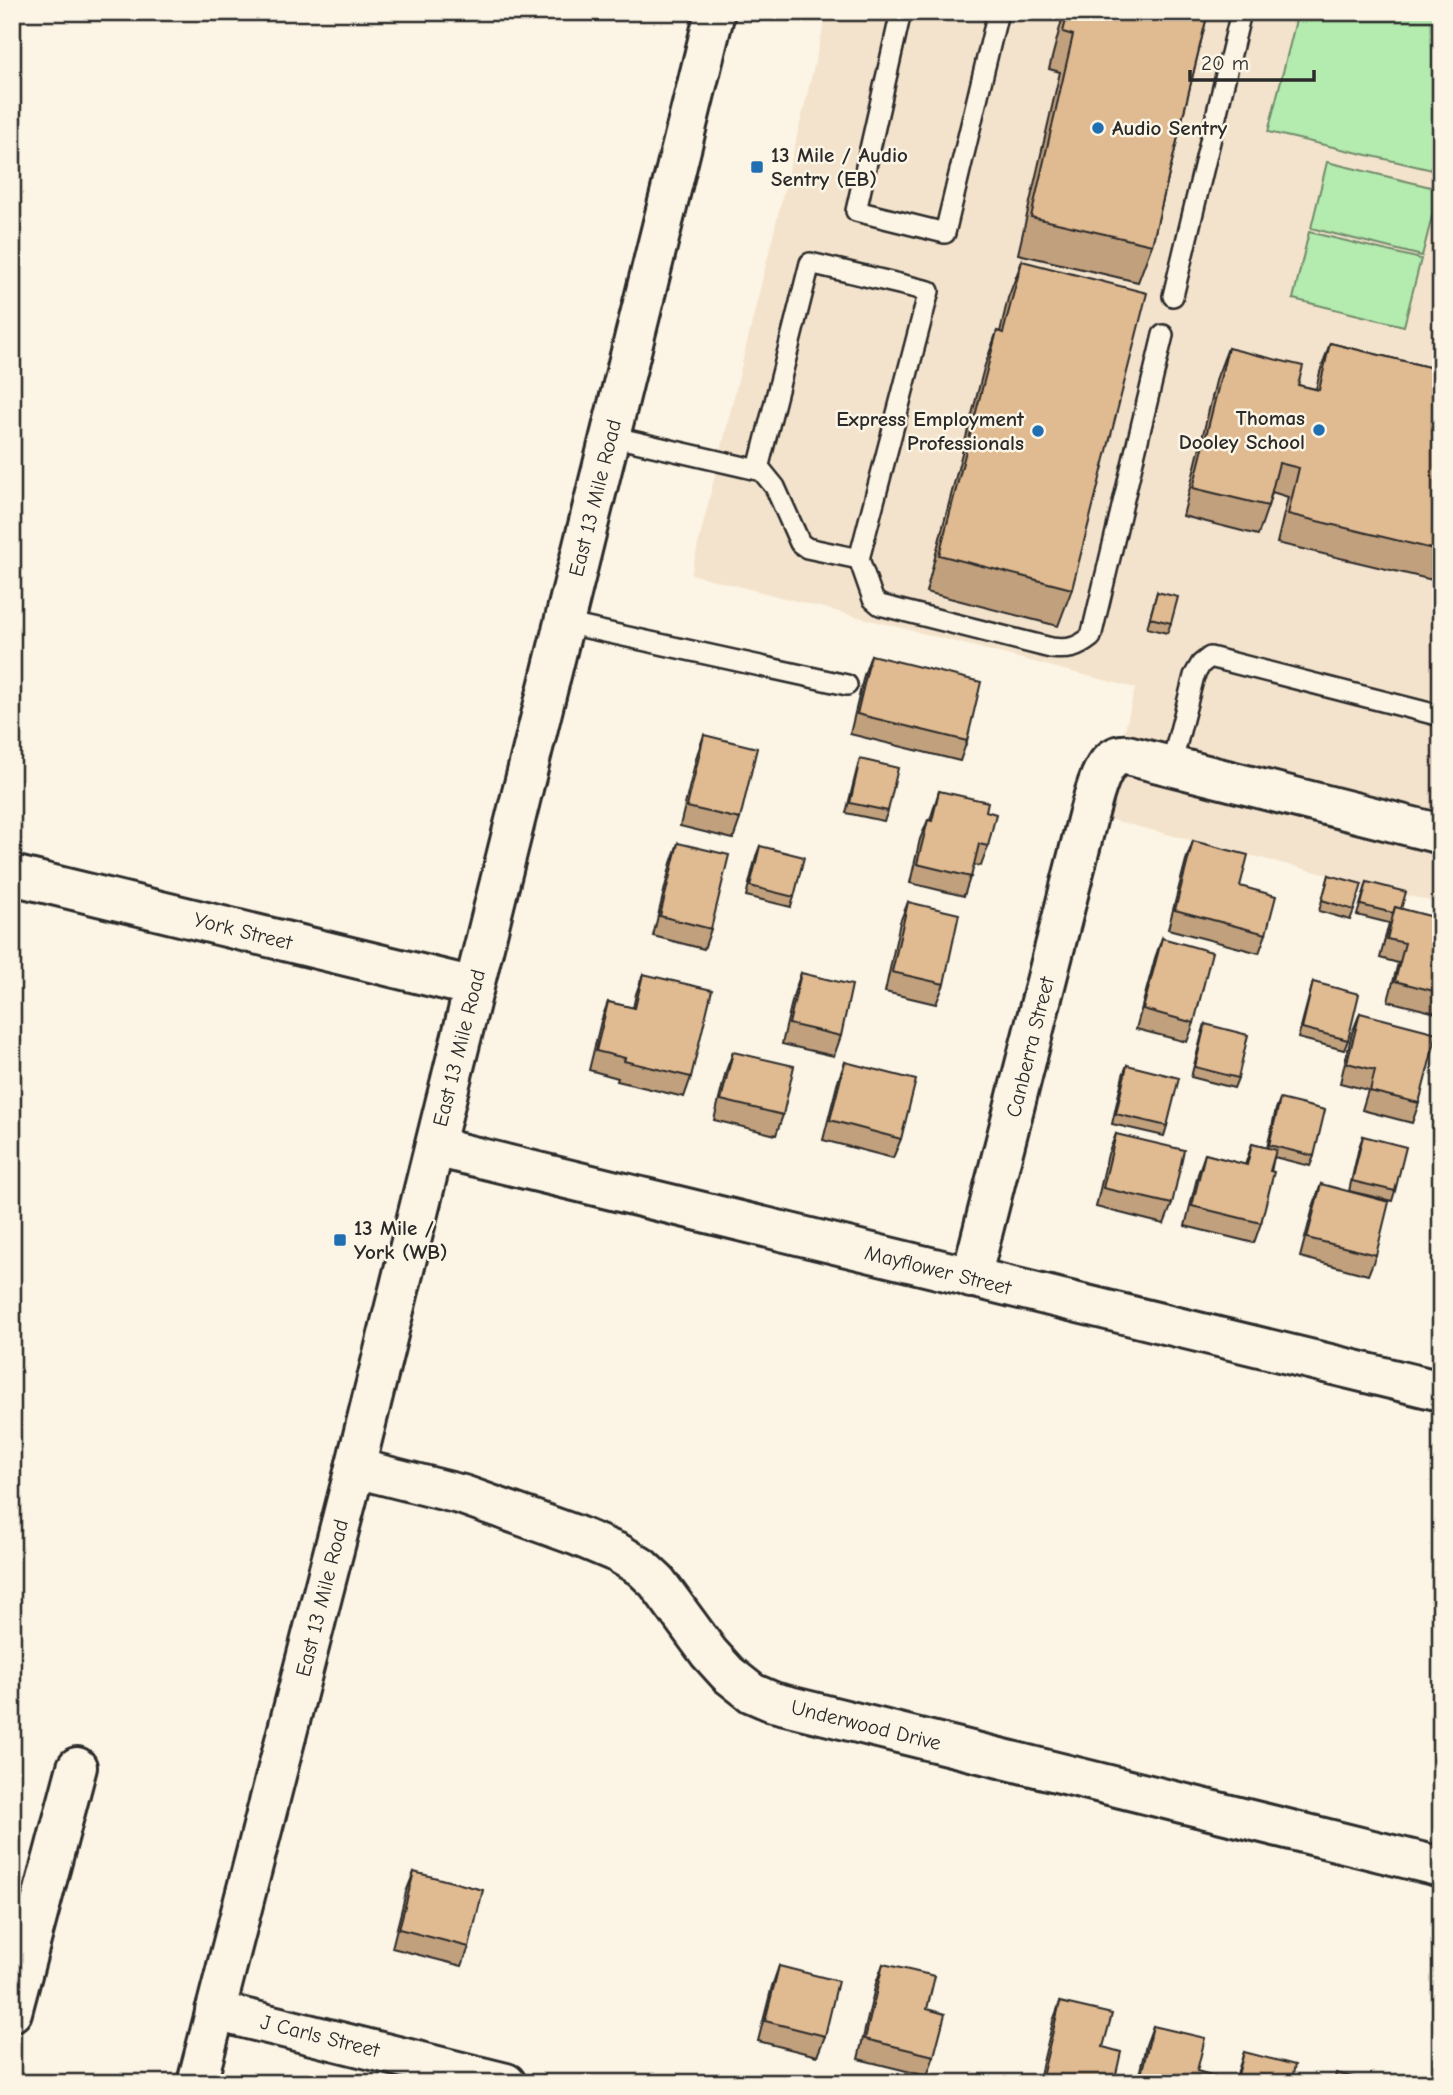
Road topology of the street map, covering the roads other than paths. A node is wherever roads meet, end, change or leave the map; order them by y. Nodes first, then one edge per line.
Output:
1 (715, 12) edge
2 (901, 12) edge
3 (998, 12) edge
4 (1241, 12) edge
5 (1173, 296) dead end
6 (1163, 335) dead end
7 (610, 436) junction
8 (758, 469) junction
9 (859, 559) junction
10 (564, 623) junction
11 (847, 685) dead end
12 (1441, 716) edge
13 (1171, 766) junction
14 (1441, 834) edge
15 (12, 875) edge
16 (474, 987) junction
17 (435, 1147) junction
18 (971, 1278) junction
19 (1441, 1391) edge
20 (355, 1468) junction
21 (77, 1767) dead end
22 (1441, 1867) edge
23 (215, 2011) junction
24 (12, 2012) edge
25 (197, 2083) edge
26 (506, 2083) edge

1 - 7 street, East 13 Mile Road
2 - 3 lane
4 - 5 lane
6 - 9 lane
7 - 8 lane
7 - 10 street, East 13 Mile Road
8 - 9 lane
8 - 9 lane
10 - 11 lane
10 - 16 street, East 13 Mile Road
12 - 13 lane
13 - 14 street
13 - 18 street, Canberra Street
15 - 16 street, York Street
16 - 17 street, East 13 Mile Road
17 - 18 street, Mayflower Street
17 - 20 street, East 13 Mile Road
18 - 19 street, Mayflower Street
20 - 22 street, Underwood Drive
20 - 23 street, East 13 Mile Road
21 - 24 street
23 - 25 street, East 13 Mile Road
23 - 26 street, J Carls Street

